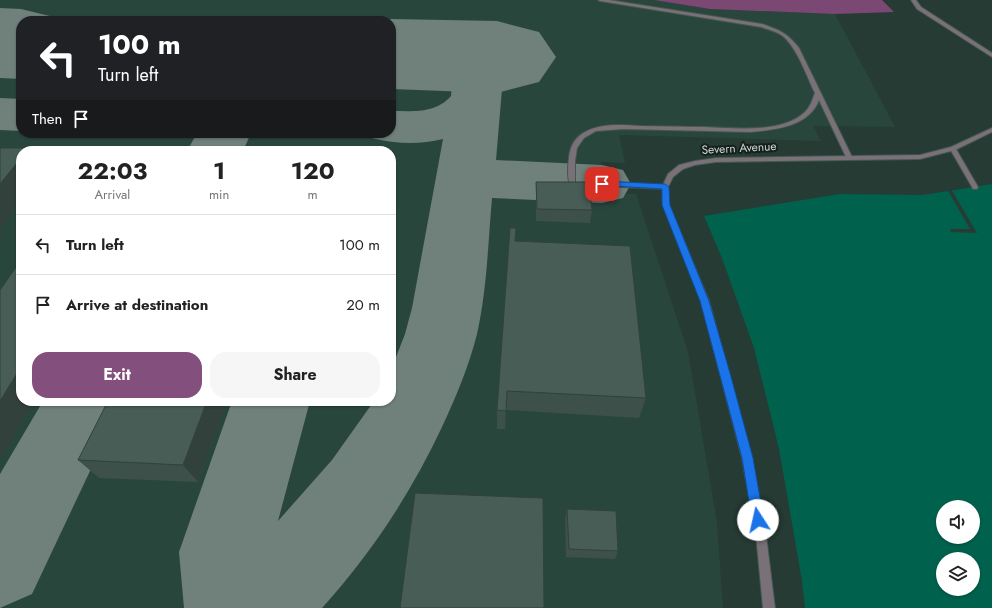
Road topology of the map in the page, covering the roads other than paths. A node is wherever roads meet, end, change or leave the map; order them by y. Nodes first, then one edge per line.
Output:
1 (600, 0) edge
2 (913, 0) edge
3 (992, 55) edge
4 (818, 93) junction
5 (992, 130) edge
6 (953, 149) junction
7 (849, 157) junction
8 (572, 183) edge
9 (602, 184) dead end
10 (665, 187) junction
11 (975, 187) dead end
12 (769, 608) edge

1 - 4 street
2 - 3 street
4 - 7 street
4 - 8 street
5 - 6 street, Severn Avenue
6 - 7 street, Severn Avenue
6 - 11 street
7 - 10 street, Severn Avenue
9 - 10 street
10 - 12 street

